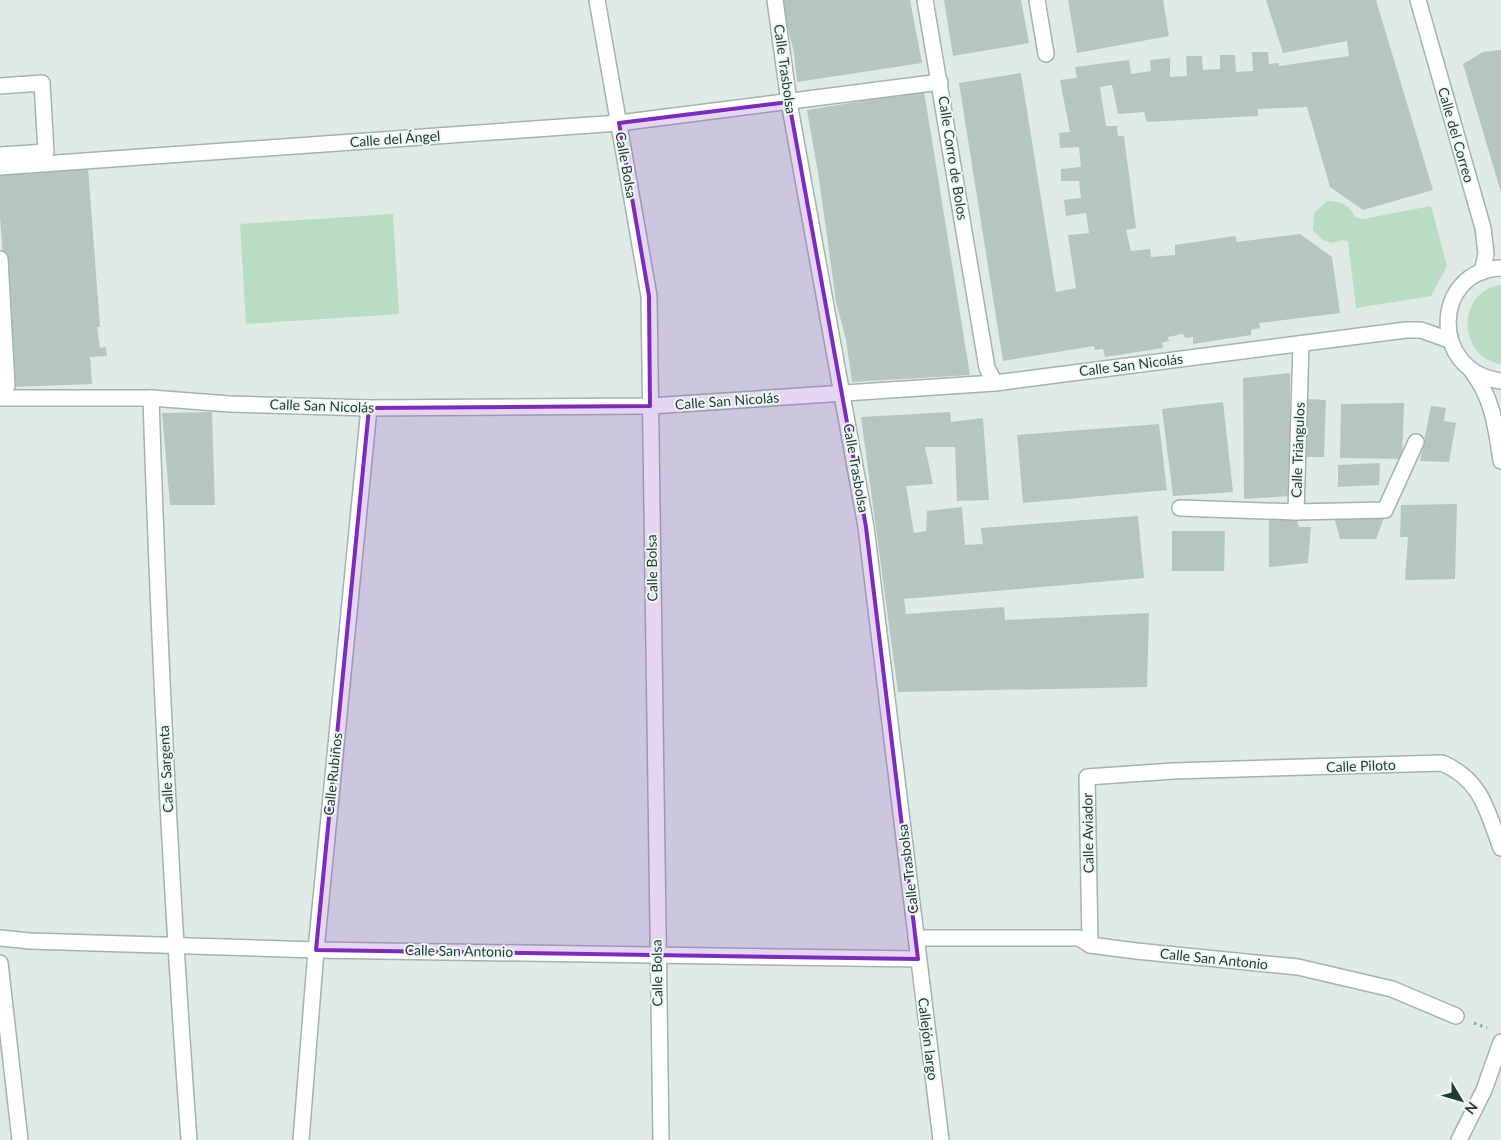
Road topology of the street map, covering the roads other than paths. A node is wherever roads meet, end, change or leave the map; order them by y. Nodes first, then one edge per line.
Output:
1 (597, 0) edge
2 (775, 0) edge
3 (926, 0) edge
4 (1037, 0) edge
5 (1418, 0) edge
6 (1046, 54) dead end
7 (940, 82) junction
8 (0, 86) edge
9 (789, 102) junction
10 (619, 123) junction
11 (0, 155) edge
12 (0, 167) edge
13 (0, 259) edge
14 (1501, 268) edge
15 (1482, 272) junction
16 (1449, 340) junction
17 (1301, 344) junction
18 (1472, 372) junction
19 (1501, 381) edge
20 (995, 383) junction
21 (0, 386) edge
22 (842, 393) junction
23 (0, 398) edge
24 (151, 398) junction
25 (650, 406) junction
26 (369, 408) junction
27 (1416, 442) dead end
28 (1501, 461) edge
29 (1180, 508) dead end
30 (1296, 512) junction
31 (1173, 771) joint
32 (1501, 848) edge
33 (0, 938) edge
34 (916, 938) junction
35 (175, 944) junction
36 (1090, 945) junction
37 (316, 950) junction
38 (657, 954) junction
39 (918, 960) junction
40 (0, 963) edge
41 (1456, 1016) road end
42 (1496, 1036) edge
43 (1501, 1071) edge
44 (1484, 1090) junction
45 (20, 1140) edge
46 (189, 1140) edge
47 (301, 1140) edge
48 (661, 1140) edge
49 (941, 1140) edge
50 (1459, 1140) edge

1 - 10 street, Calle Bolsa
2 - 9 street, Calle Trasbolsa
3 - 7 street
4 - 6 street
5 - 15 street, Calle del Correo
7 - 9 street, Calle Corro de Bolos
7 - 20 street, Calle Corro de Bolos
8 - 11 street
9 - 10 street, Calle del Ángel
9 - 22 street, Calle Trasbolsa
10 - 12 street, Calle del Ángel
10 - 25 street, Calle Bolsa
13 - 21 street
14 - 15 street
15 - 16 street
16 - 17 street, Calle San Nicolás
16 - 18 street
17 - 20 street, Calle San Nicolás
17 - 30 street, Calle Triángulos
18 - 19 street
18 - 28 street
20 - 22 street, Calle San Nicolás
22 - 25 street, Calle San Nicolás
22 - 34 street, Calle Trasbolsa
23 - 24 street, Calle San Nicolás
24 - 26 street, Calle San Nicolás
24 - 35 street, Calle Sargenta
25 - 26 street, Calle San Nicolás
25 - 38 street, Calle Bolsa
26 - 37 street, Calle Rubiños
27 - 30 street, Calle Triángulos
29 - 30 street
31 - 32 street, Calle Piloto
31 - 36 street, Calle Aviador
33 - 35 street, Calle San Antonio
34 - 36 street, Calle San Antonio
34 - 39 street, Callejón largo
35 - 37 street, Calle San Antonio
35 - 46 street, Calle Sargenta
36 - 41 street, Calle San Antonio
37 - 38 street, Calle San Antonio
37 - 47 street, Calle Rubiños
38 - 39 street, Calle San Antonio
38 - 48 street, Calle Bolsa
39 - 49 street, Callejón largo
40 - 45 street
42 - 44 street
43 - 44 street
44 - 50 street

